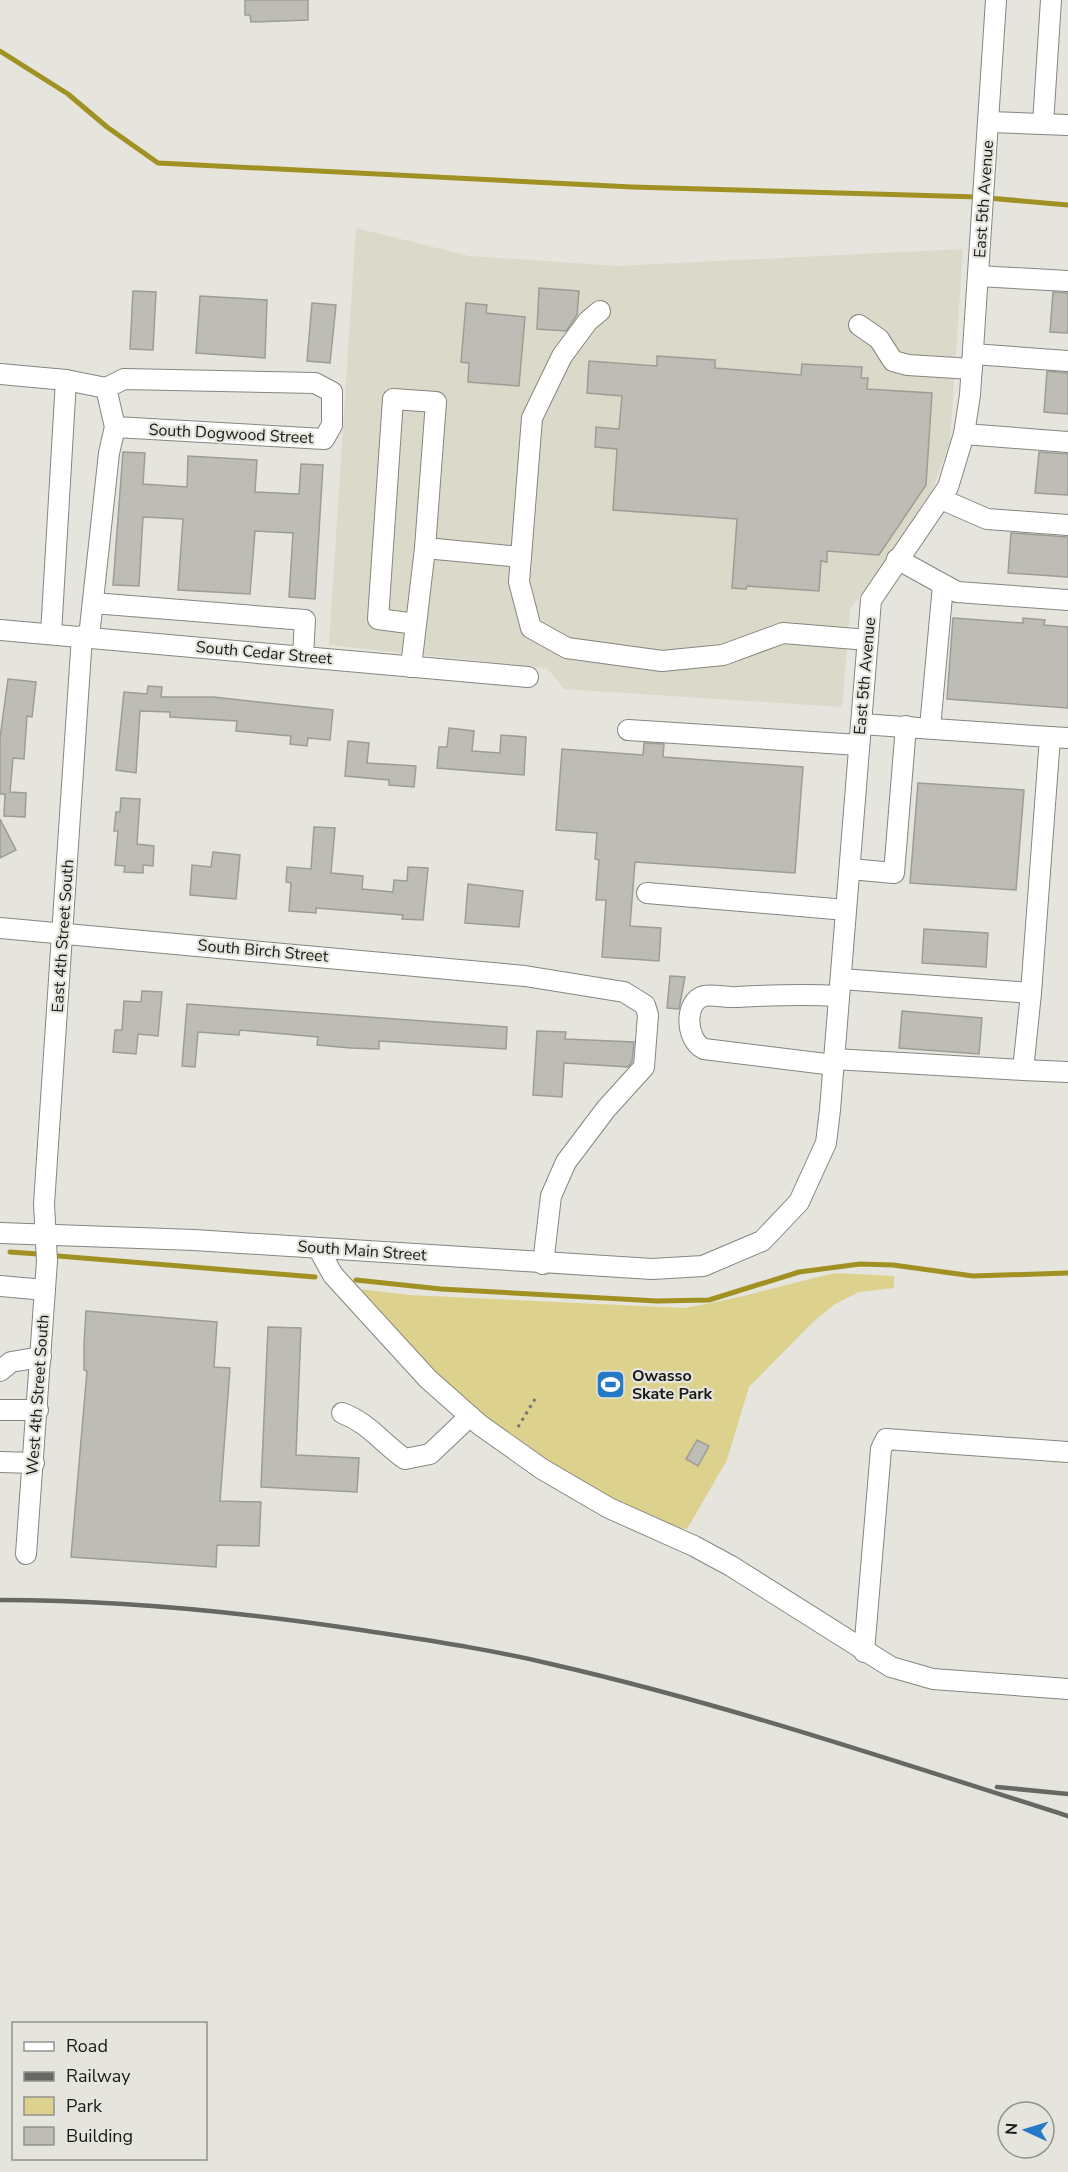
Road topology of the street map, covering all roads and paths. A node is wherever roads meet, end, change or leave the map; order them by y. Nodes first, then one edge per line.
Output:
1 (996, 0) edge
2 (1051, 0) edge
3 (989, 122) junction
4 (1043, 124) junction
5 (1068, 125) edge
6 (978, 276) junction
7 (1068, 281) edge
8 (600, 311) dead end
9 (859, 325) dead end
10 (1068, 361) edge
11 (973, 362) junction
12 (0, 375) edge
13 (66, 380) junction
14 (106, 388) junction
15 (115, 427) junction
16 (964, 434) junction
17 (1068, 442) edge
18 (941, 499) junction
19 (1068, 525) edge
20 (425, 548) junction
21 (521, 557) junction
22 (897, 559) junction
23 (943, 585) junction
24 (1068, 600) edge
25 (93, 603) junction
26 (416, 624) junction
27 (0, 630) edge
28 (51, 634) junction
29 (86, 636) junction
30 (868, 640) junction
31 (303, 656) junction
32 (411, 667) junction
33 (528, 677) dead end
34 (861, 724) junction
35 (906, 726) junction
36 (930, 728) junction
37 (628, 730) dead end
38 (1059, 738) edge
39 (860, 745) junction
40 (850, 869) junction
41 (647, 893) dead end
42 (846, 910) junction
43 (0, 928) edge
44 (64, 932) junction
45 (840, 987) junction
46 (1031, 993) junction
47 (834, 1062) junction
48 (1023, 1070) junction
49 (1068, 1072) edge
50 (0, 1233) edge
51 (46, 1235) junction
52 (318, 1248) junction
53 (723, 1259) joint
54 (543, 1264) junction
55 (0, 1286) edge
56 (45, 1290) junction
57 (41, 1357) junction
58 (0, 1371) edge
59 (535, 1399) dead end
60 (0, 1410) edge
61 (38, 1410) junction
62 (342, 1413) dead end
63 (470, 1416) junction
64 (518, 1427) dead end
65 (1068, 1452) edge
66 (0, 1462) edge
67 (34, 1463) junction
68 (26, 1554) dead end
69 (864, 1652) junction
70 (1068, 1689) edge

1 - 3 street, East 5th Avenue
2 - 4 street
3 - 4 street
3 - 6 street, East 5th Avenue
4 - 5 street
6 - 7 street
6 - 11 street, East 5th Avenue
8 - 21 street
9 - 11 street
10 - 11 street
11 - 16 street, East 5th Avenue
12 - 13 street, South Dogwood Street
13 - 14 street, South Dogwood Street
13 - 28 street
14 - 15 street
14 - 15 street, South Dogwood Street
15 - 25 street, East 4th Street South
16 - 17 street
16 - 18 street, East 5th Avenue
18 - 19 street
18 - 22 street, East 5th Avenue
20 - 21 street
20 - 26 street
20 - 26 street
21 - 30 street
22 - 23 street
22 - 30 street, East 5th Avenue
23 - 24 street
23 - 36 street
25 - 29 street, East 4th Street South
25 - 31 street
26 - 32 street
27 - 28 street, South Cedar Street
28 - 29 street, South Cedar Street
29 - 31 street, South Cedar Street
29 - 44 street, East 4th Street South
30 - 34 street, East 5th Avenue
31 - 32 street, South Cedar Street
32 - 33 street, South Cedar Street
34 - 35 street
34 - 39 street, East 5th Avenue
35 - 36 street
35 - 40 street
36 - 38 street
37 - 39 street
38 - 46 street
39 - 40 street, East 5th Avenue
40 - 42 street, East 5th Avenue
41 - 42 street
42 - 45 street, East 5th Avenue
43 - 44 street, South Birch Street
44 - 51 street, East 4th Street South
44 - 54 street, South Birch Street
45 - 46 street
45 - 47 street, East 5th Avenue
45 - 47 street
46 - 48 street
47 - 48 street
47 - 53 street, East 5th Avenue
48 - 49 street
50 - 51 street, South Main Street
51 - 52 street, South Main Street
51 - 56 street, West 4th Street South
52 - 54 street, South Main Street
52 - 63 street
53 - 54 street, South Main Street
55 - 56 street
56 - 57 street, West 4th Street South
57 - 58 street
57 - 61 street, West 4th Street South
59 - 64 path
60 - 61 street
61 - 67 street, West 4th Street South
62 - 63 street
63 - 69 street
65 - 69 street
66 - 67 street
67 - 68 street, West 4th Street South
69 - 70 street

